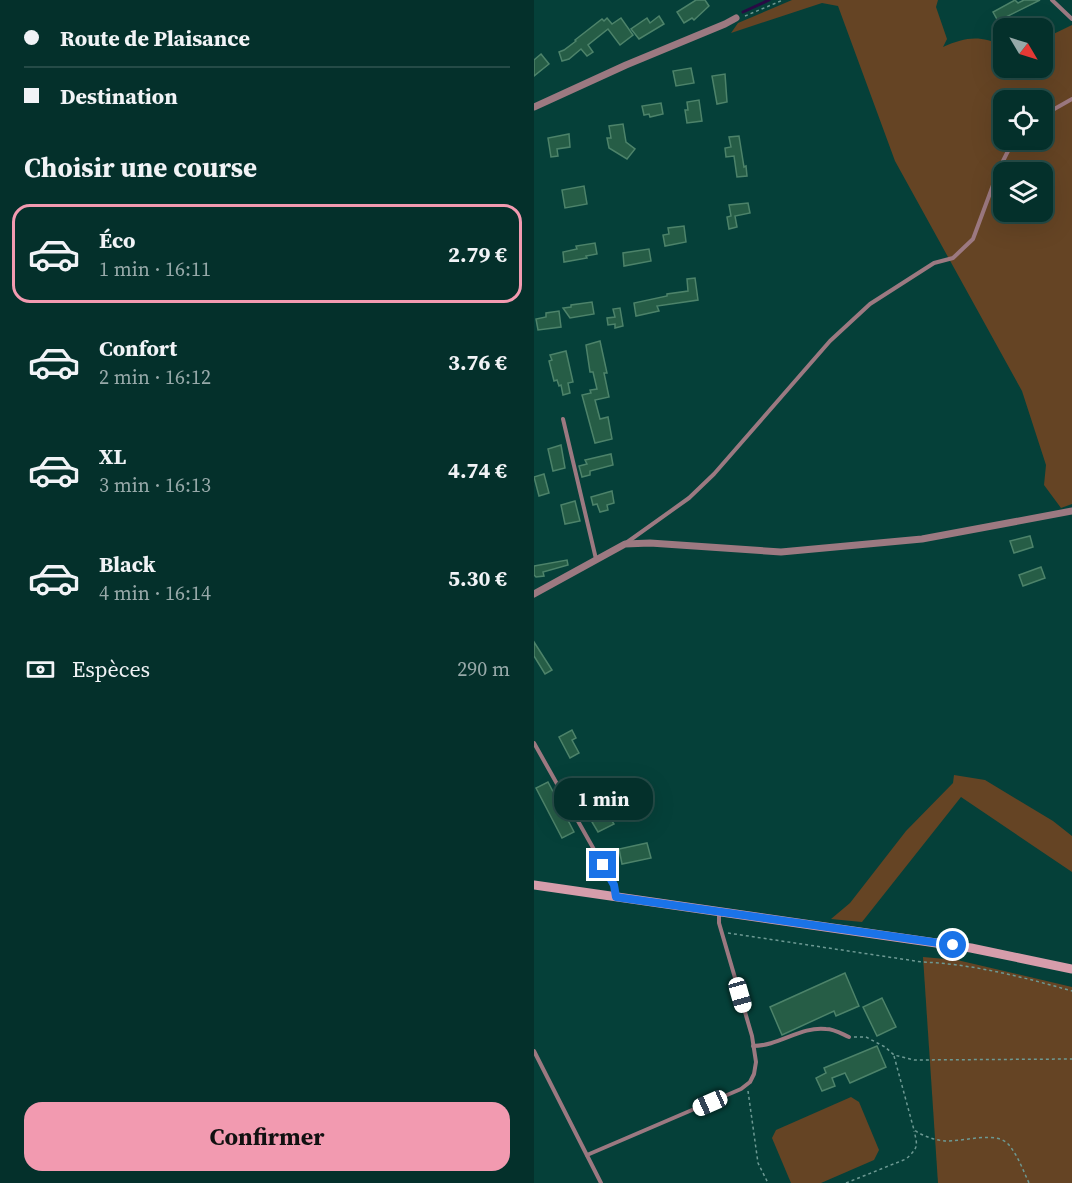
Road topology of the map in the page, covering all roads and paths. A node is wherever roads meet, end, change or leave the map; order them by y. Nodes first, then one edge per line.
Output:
1 (783, 0) edge
2 (1052, 0) edge
3 (736, 18) joint
4 (1072, 19) edge
5 (1072, 99) edge
6 (534, 107) edge
7 (1053, 110) edge
8 (1008, 150) edge
9 (563, 419) dead end
10 (1072, 511) edge
11 (625, 544) junction
12 (596, 560) junction
13 (534, 594) edge
14 (534, 742) edge
15 (534, 885) edge
16 (616, 897) junction
17 (719, 911) junction
18 (722, 933) junction
19 (1072, 969) edge
20 (1072, 991) edge
21 (849, 1037) joint
22 (753, 1046) junction
23 (534, 1051) edge
24 (894, 1055) junction
25 (1072, 1059) edge
26 (746, 1085) junction
27 (914, 1130) junction
28 (587, 1155) junction
29 (601, 1183) edge
30 (768, 1183) edge
31 (846, 1183) edge
32 (1029, 1183) edge

1 - 3 path
2 - 4 lane
3 - 6 street
5 - 7 lane
8 - 11 lane
9 - 12 lane
10 - 11 street
11 - 12 street
12 - 13 street
14 - 16 lane
15 - 16 main road
16 - 17 main road
17 - 18 lane
17 - 19 main road
18 - 20 path
18 - 22 lane
21 - 22 lane
21 - 24 path
22 - 26 lane
23 - 28 lane
24 - 25 path
24 - 27 path
26 - 28 lane
26 - 30 path
27 - 31 path
27 - 32 path
28 - 29 lane

